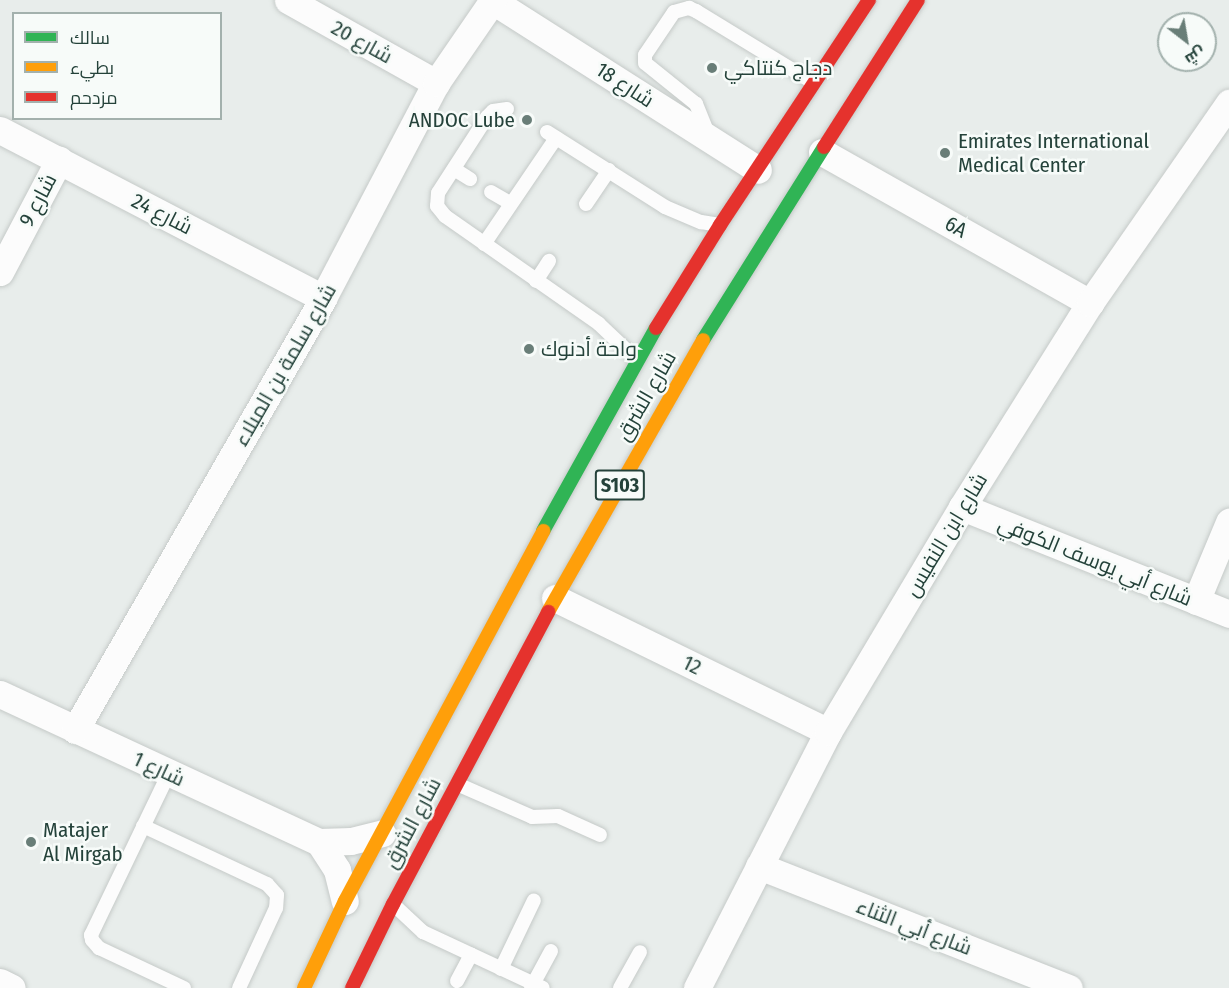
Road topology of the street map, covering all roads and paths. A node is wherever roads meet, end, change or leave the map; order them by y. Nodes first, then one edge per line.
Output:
1 (288, 0) edge
2 (493, 0) edge
3 (869, 0) edge
4 (918, 0) edge
5 (436, 83) junction
6 (814, 83) junction
7 (1229, 103) edge
8 (507, 109) dead end
9 (0, 130) edge
10 (710, 140) junction
11 (822, 152) junction
12 (58, 160) junction
13 (454, 169) junction
14 (609, 170) junction
15 (758, 170) junction
16 (470, 179) dead end
17 (491, 192) dead end
18 (510, 203) junction
19 (586, 204) dead end
20 (720, 225) junction
21 (484, 244) junction
22 (549, 261) dead end
23 (0, 272) edge
24 (536, 281) junction
25 (323, 298) junction
26 (1090, 303) junction
27 (637, 359) junction
28 (962, 507) junction
29 (1229, 522) edge
30 (555, 598) junction
31 (1196, 601) junction
32 (1229, 614) edge
33 (0, 694) edge
34 (75, 730) junction
35 (828, 732) junction
36 (169, 773) junction
37 (457, 784) junction
38 (143, 826) junction
39 (382, 833) junction
40 (600, 835) dead end
41 (319, 842) junction
42 (759, 866) junction
43 (534, 900) dead end
44 (345, 901) junction
45 (393, 904) junction
46 (551, 951) dead end
47 (640, 952) dead end
48 (471, 955) junction
49 (501, 969) junction
50 (457, 981) dead end
51 (0, 982) edge
52 (536, 987) edge
53 (12, 988) edge
54 (184, 988) edge
55 (239, 988) edge
56 (304, 988) edge
57 (352, 988) edge
58 (620, 988) edge
59 (696, 988) edge
60 (1069, 988) edge

1 - 5 street, شارع 20
2 - 5 street, شارع سلمة بن الميلاء
2 - 10 street, شارع 18
3 - 6 main road, شارع الشرق / S103
4 - 11 main road, شارع الشرق / S103
5 - 25 street, شارع سلمة بن الميلاء
6 - 10 lane
6 - 15 main road, شارع الشرق / S103
7 - 26 street, شارع ابن النفيس
8 - 13 lane
9 - 12 street, شارع 24
10 - 15 street, شارع 18
11 - 26 street, 6A
11 - 30 main road, شارع الشرق / S103
12 - 23 street, شارع 9
12 - 25 street, شارع 24
13 - 16 lane
13 - 21 lane
14 - 18 lane
14 - 19 lane
14 - 20 lane
15 - 20 main road, شارع الشرق / S103
17 - 18 lane
18 - 21 lane
20 - 27 main road, شارع الشرق / S103
21 - 24 lane
22 - 24 lane
24 - 27 lane
25 - 34 street, شارع سلمة بن الميلاء
26 - 28 street, شارع ابن النفيس
27 - 39 main road, شارع الشرق / S103
28 - 31 street, شارع أبي يوسف الكوفي
28 - 35 street, شارع ابن النفيس
29 - 31 street
30 - 35 street, 12
30 - 37 main road, شارع الشرق / S103
31 - 32 street, شارع أبي يوسف الكوفي
33 - 34 street, شارع 1
34 - 36 street, شارع 1
35 - 42 street, شارع ابن النفيس
36 - 38 lane
36 - 41 street, شارع 1
37 - 40 lane
37 - 45 main road, شارع الشرق / S103
38 - 54 lane
38 - 55 lane
39 - 41 street
39 - 44 main road, شارع الشرق / S103
41 - 44 street
42 - 59 street, شارع ابن النفيس
42 - 60 street, شارع أبي الثناء
43 - 49 lane
44 - 56 main road, شارع الشرق / S103
45 - 48 lane
45 - 57 main road, شارع الشرق / S103
46 - 52 lane
47 - 58 lane
48 - 49 lane
48 - 50 lane
49 - 52 lane
51 - 53 street

